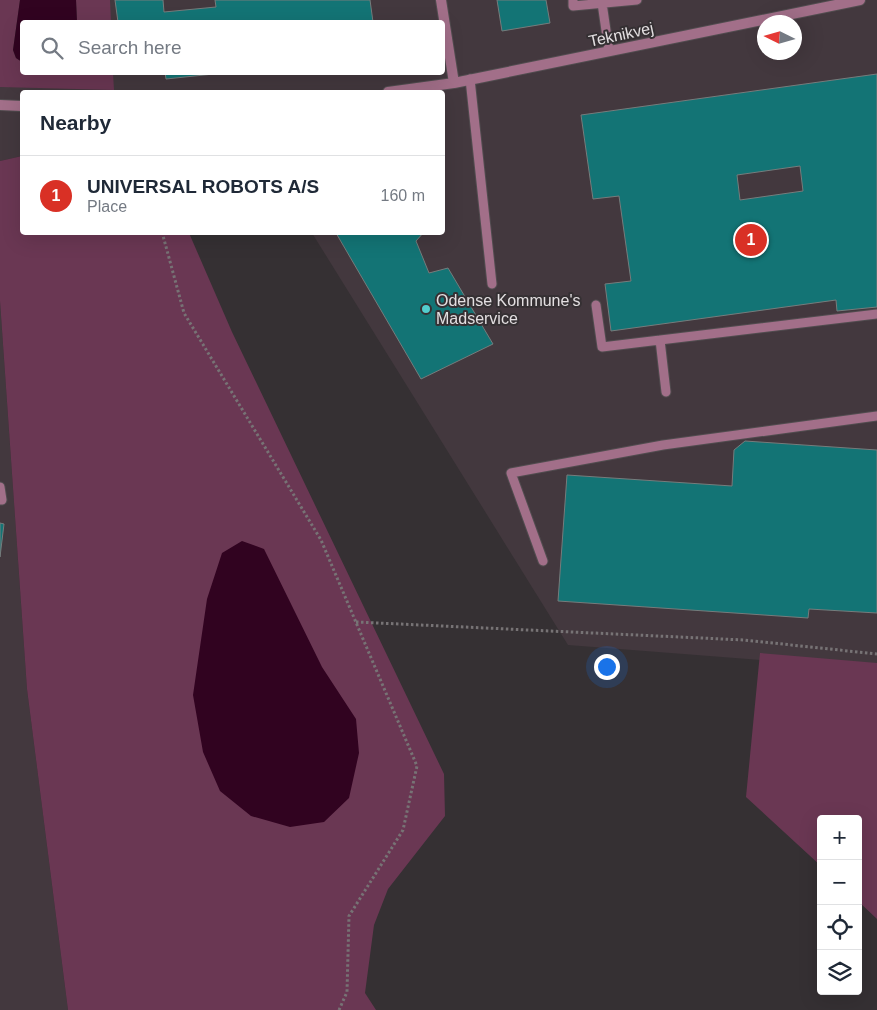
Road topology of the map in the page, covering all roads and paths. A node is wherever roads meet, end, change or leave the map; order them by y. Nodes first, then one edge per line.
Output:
1 (441, 0) edge
2 (573, 0) edge
3 (637, 0) edge
4 (860, 0) edge
5 (602, 4) junction
6 (444, 20) edge
7 (445, 26) edge
8 (609, 51) junction
9 (470, 79) junction
10 (454, 83) junction
11 (403, 90) edge
12 (0, 105) edge
13 (20, 106) edge
14 (163, 235) edge
15 (492, 284) dead end
16 (596, 305) dead end
17 (877, 314) edge
18 (660, 340) junction
19 (666, 392) dead end
20 (877, 416) edge
21 (0, 487) edge
22 (0, 500) edge
23 (543, 561) dead end
24 (356, 622) junction
25 (877, 654) edge
26 (339, 1010) edge

1 - 6 street
2 - 5 lane
3 - 5 lane
4 - 8 street, Teknikvej
5 - 8 lane
7 - 10 street
8 - 9 street, Teknikvej
9 - 10 street, Teknikvej
9 - 15 lane
10 - 11 street, Teknikvej
12 - 13 street
14 - 24 path
16 - 18 lane
17 - 18 lane
18 - 19 lane
20 - 23 lane
21 - 22 lane
24 - 25 path
24 - 26 path

